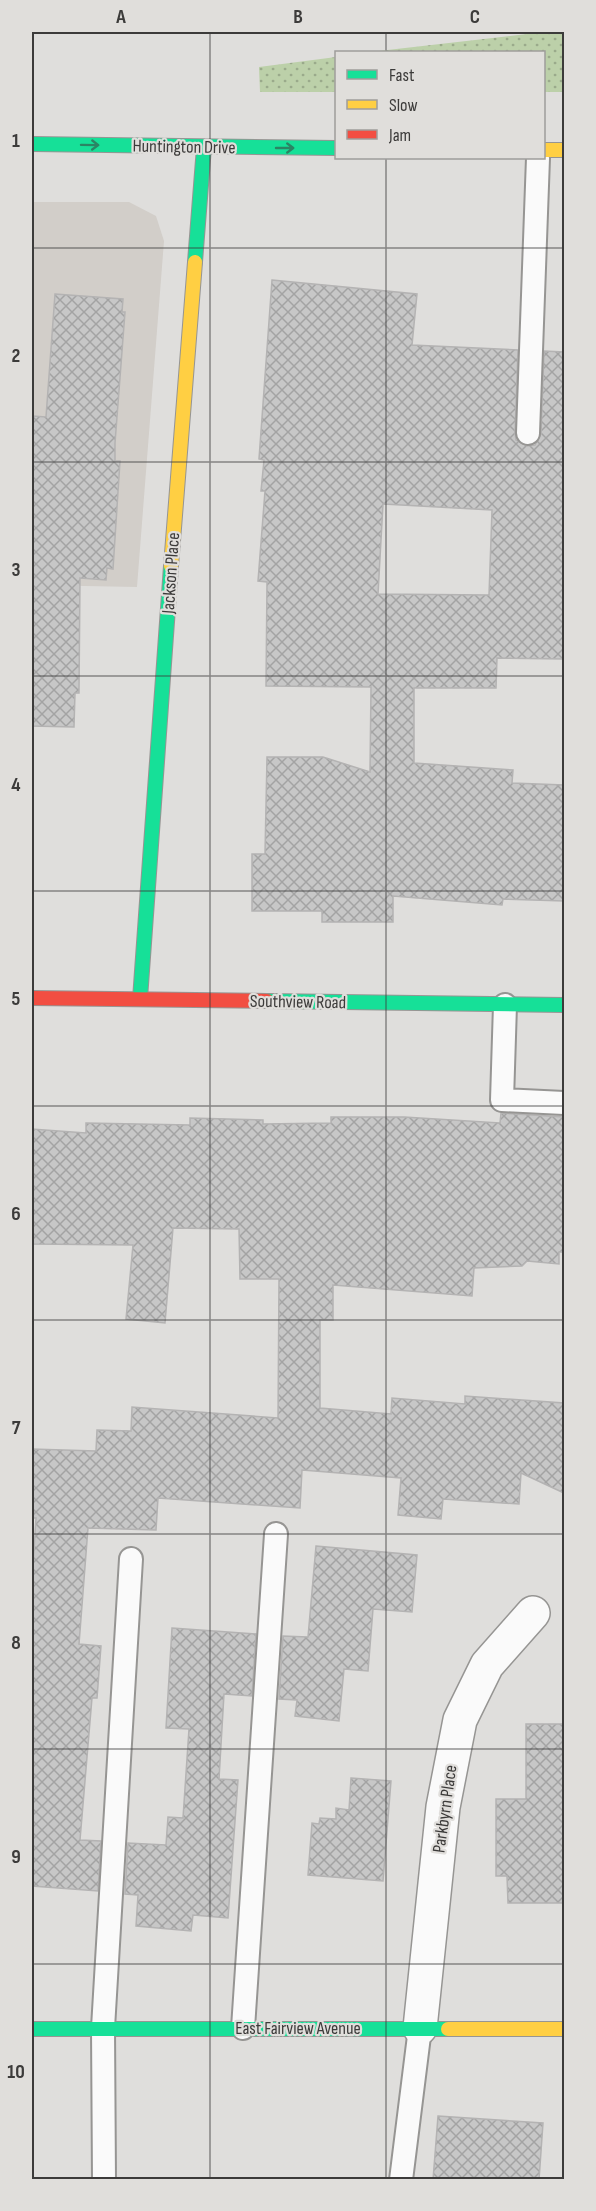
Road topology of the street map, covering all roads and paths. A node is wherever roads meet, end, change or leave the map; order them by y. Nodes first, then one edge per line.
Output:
1 (32, 144) edge
2 (204, 147) junction
3 (335, 148) edge
4 (545, 150) edge
5 (564, 150) edge
6 (538, 159) edge
7 (528, 433) dead end
8 (32, 998) edge
9 (140, 999) junction
10 (505, 1005) junction
11 (564, 1005) edge
12 (564, 1103) edge
13 (276, 1534) dead end
14 (131, 1559) dead end
15 (533, 1613) dead end
16 (103, 2028) junction
17 (243, 2028) junction
18 (420, 2028) junction
19 (32, 2029) edge
20 (564, 2029) edge
21 (104, 2180) edge
22 (401, 2180) edge

1 -> 2 street, Huntington Drive
2 -> 3 street, Huntington Drive
2 - 9 street, Jackson Place
4 - 5 street
6 - 7 lane
8 - 9 street, Southview Road
9 - 10 street, Southview Road
10 - 11 street, Southview Road
10 - 12 lane
13 - 17 lane
14 - 16 lane
15 - 18 street, Parkbyrn Place
16 - 17 street, East Fairview Avenue
16 - 19 street, East Fairview Avenue
16 - 21 lane
17 - 18 street, East Fairview Avenue
18 - 20 street, East Fairview Avenue
18 - 22 lane

